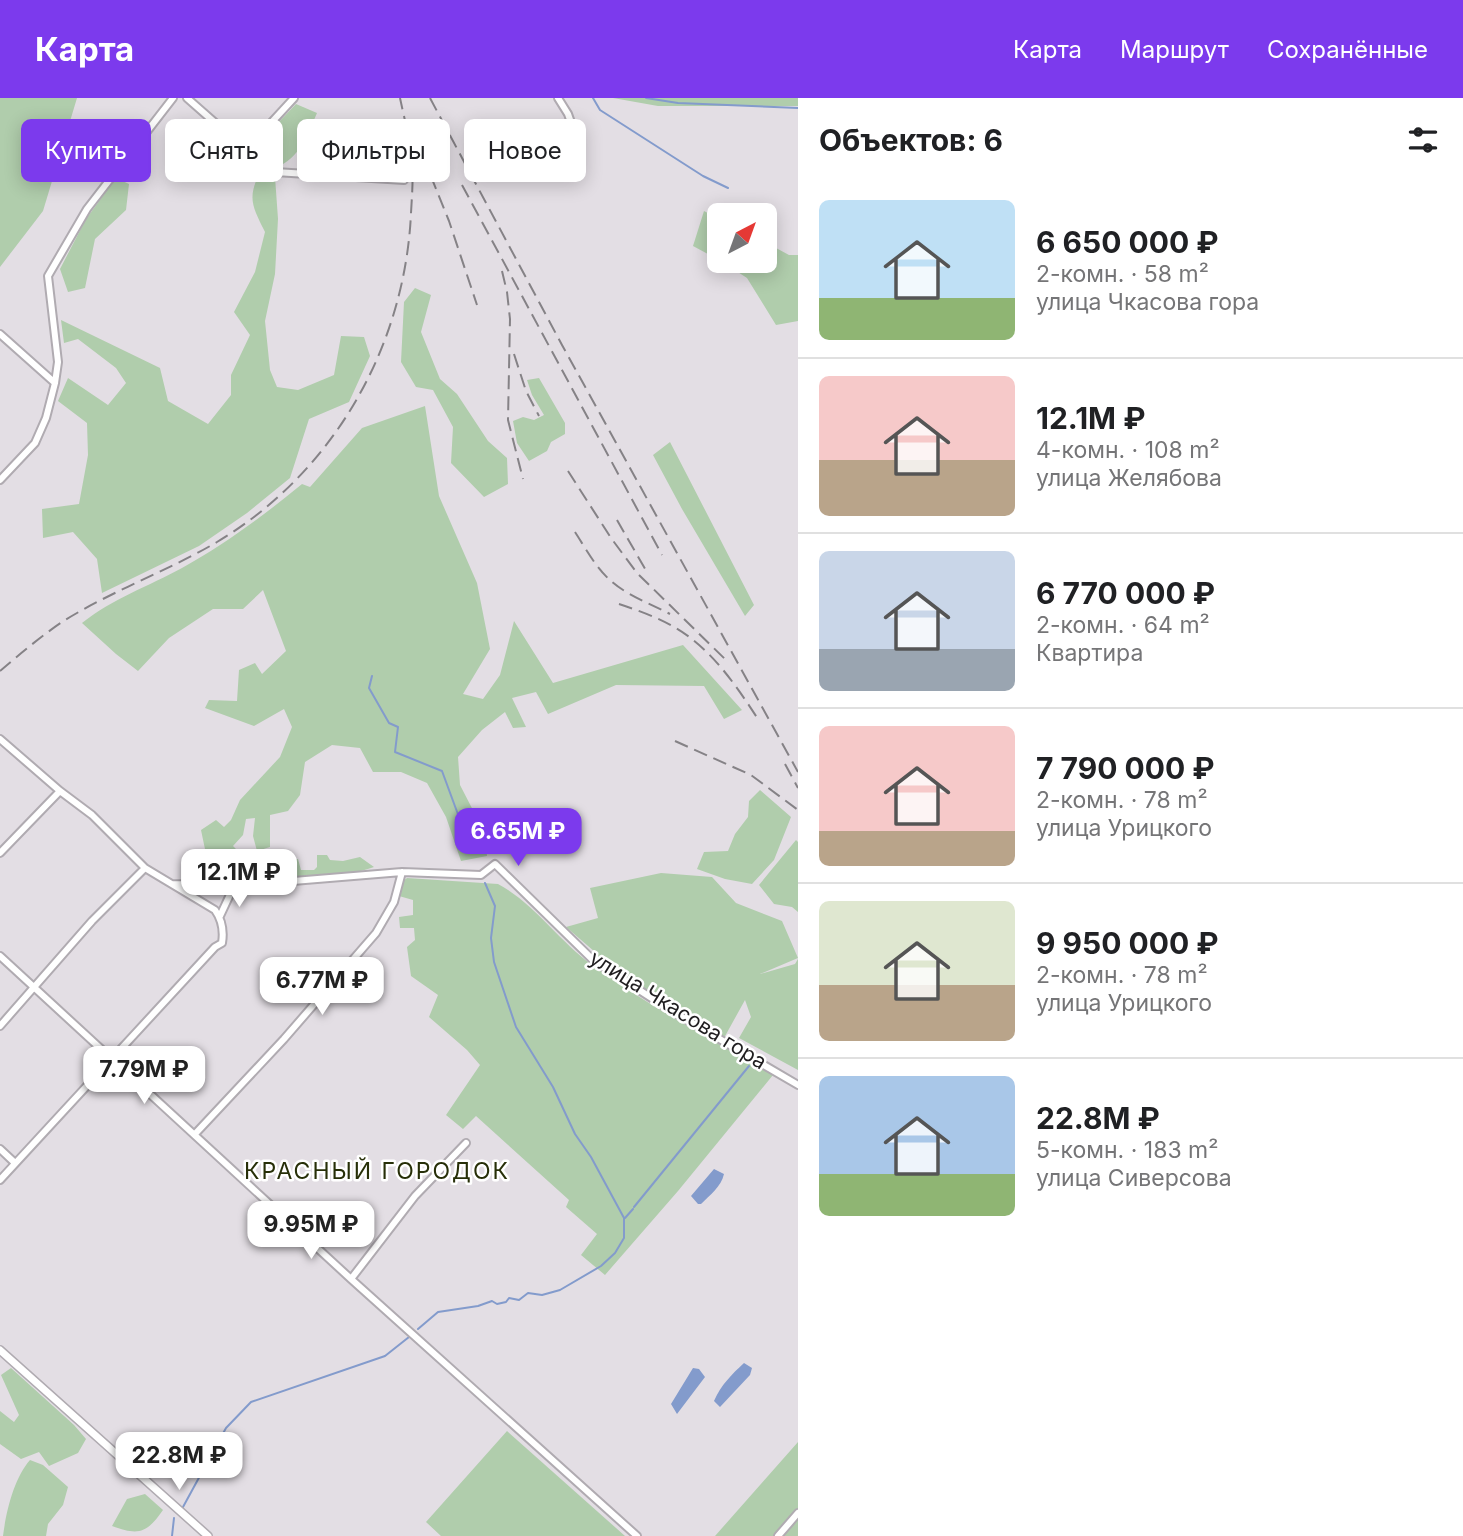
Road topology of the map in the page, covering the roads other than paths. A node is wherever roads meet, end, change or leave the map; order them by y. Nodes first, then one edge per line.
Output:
1 (173, 98) edge
2 (187, 98) edge
3 (294, 98) edge
4 (558, 98) edge
5 (211, 119) edge
6 (275, 119) edge
7 (570, 119) edge
8 (0, 334) edge
9 (55, 383) junction
10 (0, 480) edge
11 (0, 740) edge
12 (60, 791) junction
13 (0, 853) edge
14 (145, 869) junction
15 (402, 872) junction
16 (172, 884) junction
17 (234, 886) junction
18 (220, 916) junction
19 (0, 956) edge
20 (34, 987) junction
21 (0, 1026) edge
22 (112, 1058) junction
23 (798, 1085) edge
24 (195, 1135) junction
25 (466, 1143) dead end
26 (0, 1149) edge
27 (15, 1163) junction
28 (0, 1180) edge
29 (351, 1279) junction
30 (0, 1350) edge
31 (798, 1513) edge
32 (208, 1536) edge
33 (637, 1536) edge
34 (778, 1536) edge

1 - 9 street
2 - 5 street
3 - 6 street
4 - 7 street
8 - 9 street
9 - 10 street
11 - 12 street
12 - 13 street
12 - 14 street
14 - 16 street
14 - 20 street
15 - 17 street, улица Чкасова гора
15 - 23 street, улица Чкасова гора
15 - 24 street
16 - 17 street, улица Чкасова гора
16 - 18 street
17 - 18 street
18 - 22 street
19 - 20 street
20 - 21 street
20 - 22 street
22 - 24 street
22 - 27 street
24 - 29 street
25 - 29 street
26 - 27 street
27 - 28 street
29 - 33 street
30 - 32 street
31 - 34 street

